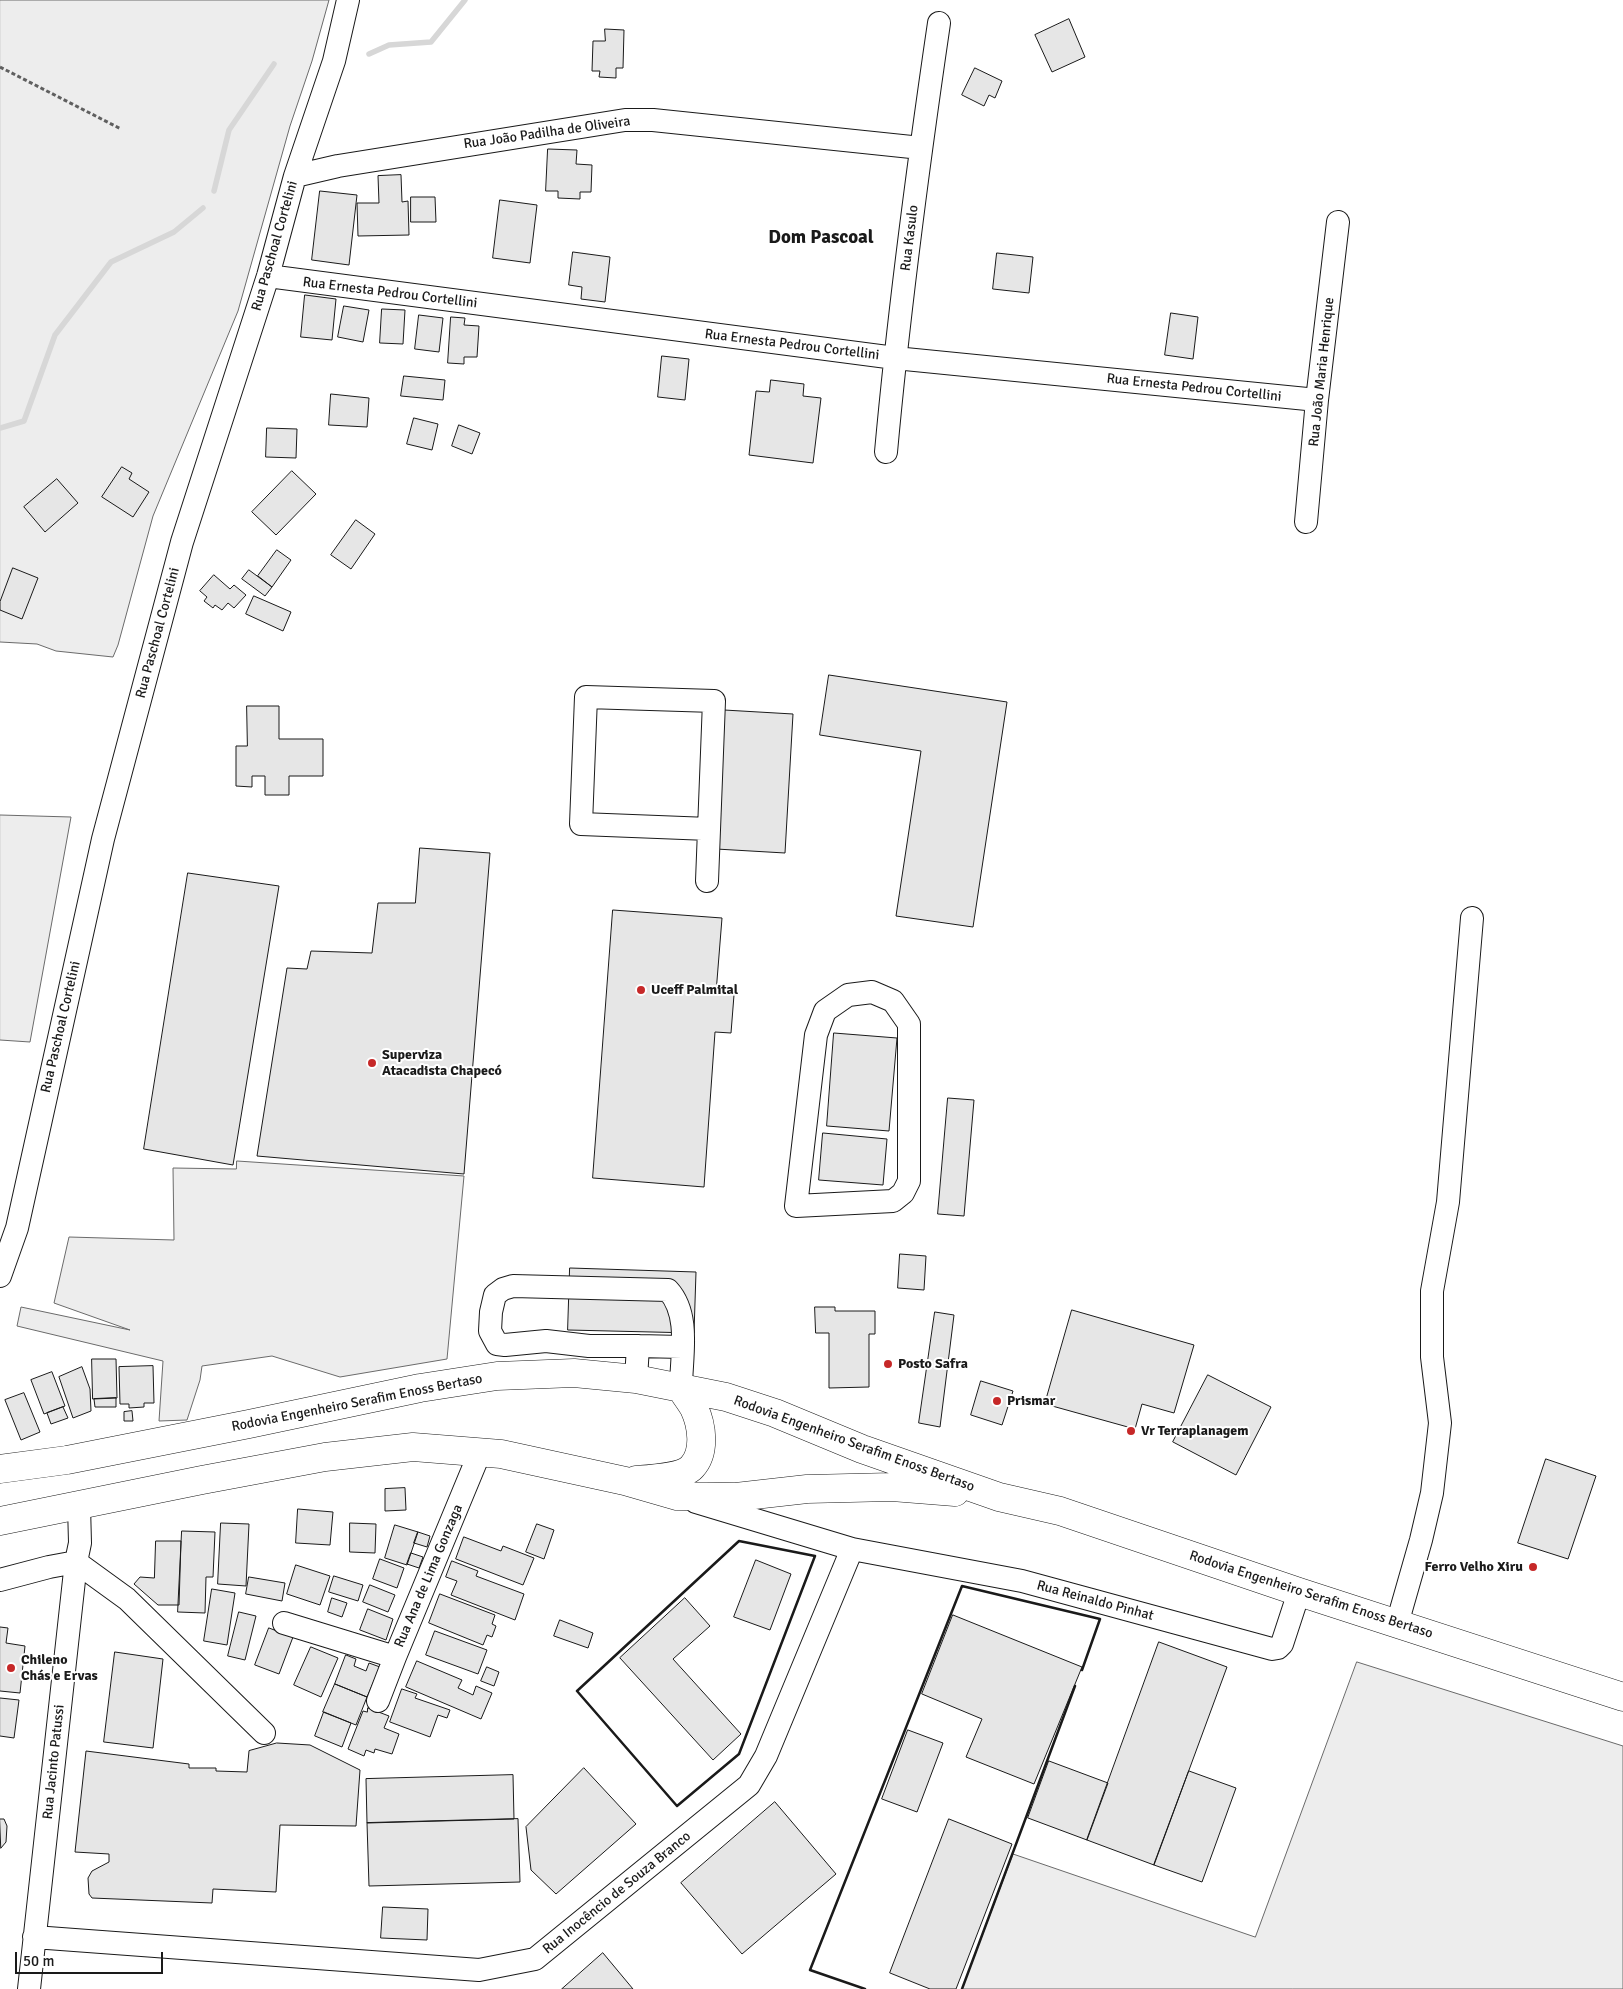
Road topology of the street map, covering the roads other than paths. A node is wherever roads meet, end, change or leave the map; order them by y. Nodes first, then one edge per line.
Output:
1 (348, 0) edge
2 (939, 23) dead end
3 (921, 148) junction
4 (295, 176) junction
5 (1338, 222) dead end
6 (268, 276) junction
7 (895, 358) junction
8 (1317, 400) junction
9 (886, 452) dead end
10 (1306, 522) dead end
11 (709, 830) junction
12 (707, 881) dead end
13 (1472, 918) dead end
14 (796, 1206) joint
15 (0, 1276) edge
16 (638, 1346) junction
17 (682, 1347) junction
18 (636, 1379) junction
19 (681, 1388) junction
20 (480, 1452) junction
21 (0, 1469) edge
22 (625, 1481) junction
23 (677, 1496) junction
24 (998, 1496) junction
25 (79, 1506) junction
26 (0, 1521) edge
27 (852, 1549) junction
28 (76, 1562) junction
29 (0, 1580) edge
30 (1299, 1592) junction
31 (284, 1623) dead end
32 (1397, 1624) junction
33 (395, 1657) junction
34 (1623, 1697) edge
35 (378, 1701) dead end
36 (264, 1733) dead end
37 (34, 1936) junction
38 (29, 1989) edge

1 - 4 street, Rua Paschoal Cortelini
2 - 3 street, Rua Kasulo
3 - 4 street, Rua João Padilha de Oliveira
3 - 7 street, Rua Kasulo
4 - 6 street, Rua Paschoal Cortelini
5 - 8 street, Rua João Maria Henrique
6 - 7 street, Rua Ernesta Pedrou Cortellini
6 - 15 street, Rua Paschoal Cortelini
7 - 8 street, Rua Ernesta Pedrou Cortellini
7 - 9 street, Rua Kasulo
8 - 10 street, Rua João Maria Henrique
11 - 11 street
11 - 12 street
13 - 32 street
14 - 14 street
16 - 17 street
16 - 17 street
16 - 18 street
17 - 19 street
18 - 19 main road, Rodovia Engenheiro Serafim Enoss Bertaso
18 - 21 main road, Rodovia Engenheiro Serafim Enoss Bertaso
19 - 22 main road
19 - 24 main road, Rodovia Engenheiro Serafim Enoss Bertaso
20 - 22 main road, Rodovia Engenheiro Serafim Enoss Bertaso
20 - 25 main road, Rodovia Engenheiro Serafim Enoss Bertaso
20 - 33 street, Rua Ana de Lima Gonzaga
22 - 23 main road, Rodovia Engenheiro Serafim Enoss Bertaso
23 - 24 main road, Rodovia Engenheiro Serafim Enoss Bertaso
23 - 27 street, Rua Reinaldo Pinhat
24 - 30 main road, Rodovia Engenheiro Serafim Enoss Bertaso
25 - 26 main road, Rodovia Engenheiro Serafim Enoss Bertaso
25 - 28 street, Rua Jacinto Patussi
27 - 30 street, Rua Reinaldo Pinhat
27 - 37 street, Rua Inocêncio de Souza Branco
28 - 29 street
28 - 36 street
28 - 37 street, Rua Jacinto Patussi
30 - 32 main road, Rodovia Engenheiro Serafim Enoss Bertaso
31 - 33 street
32 - 34 main road, Rodovia Engenheiro Serafim Enoss Bertaso
33 - 35 street, Rua Ana de Lima Gonzaga
37 - 38 street, Rua Jacinto Patussi

